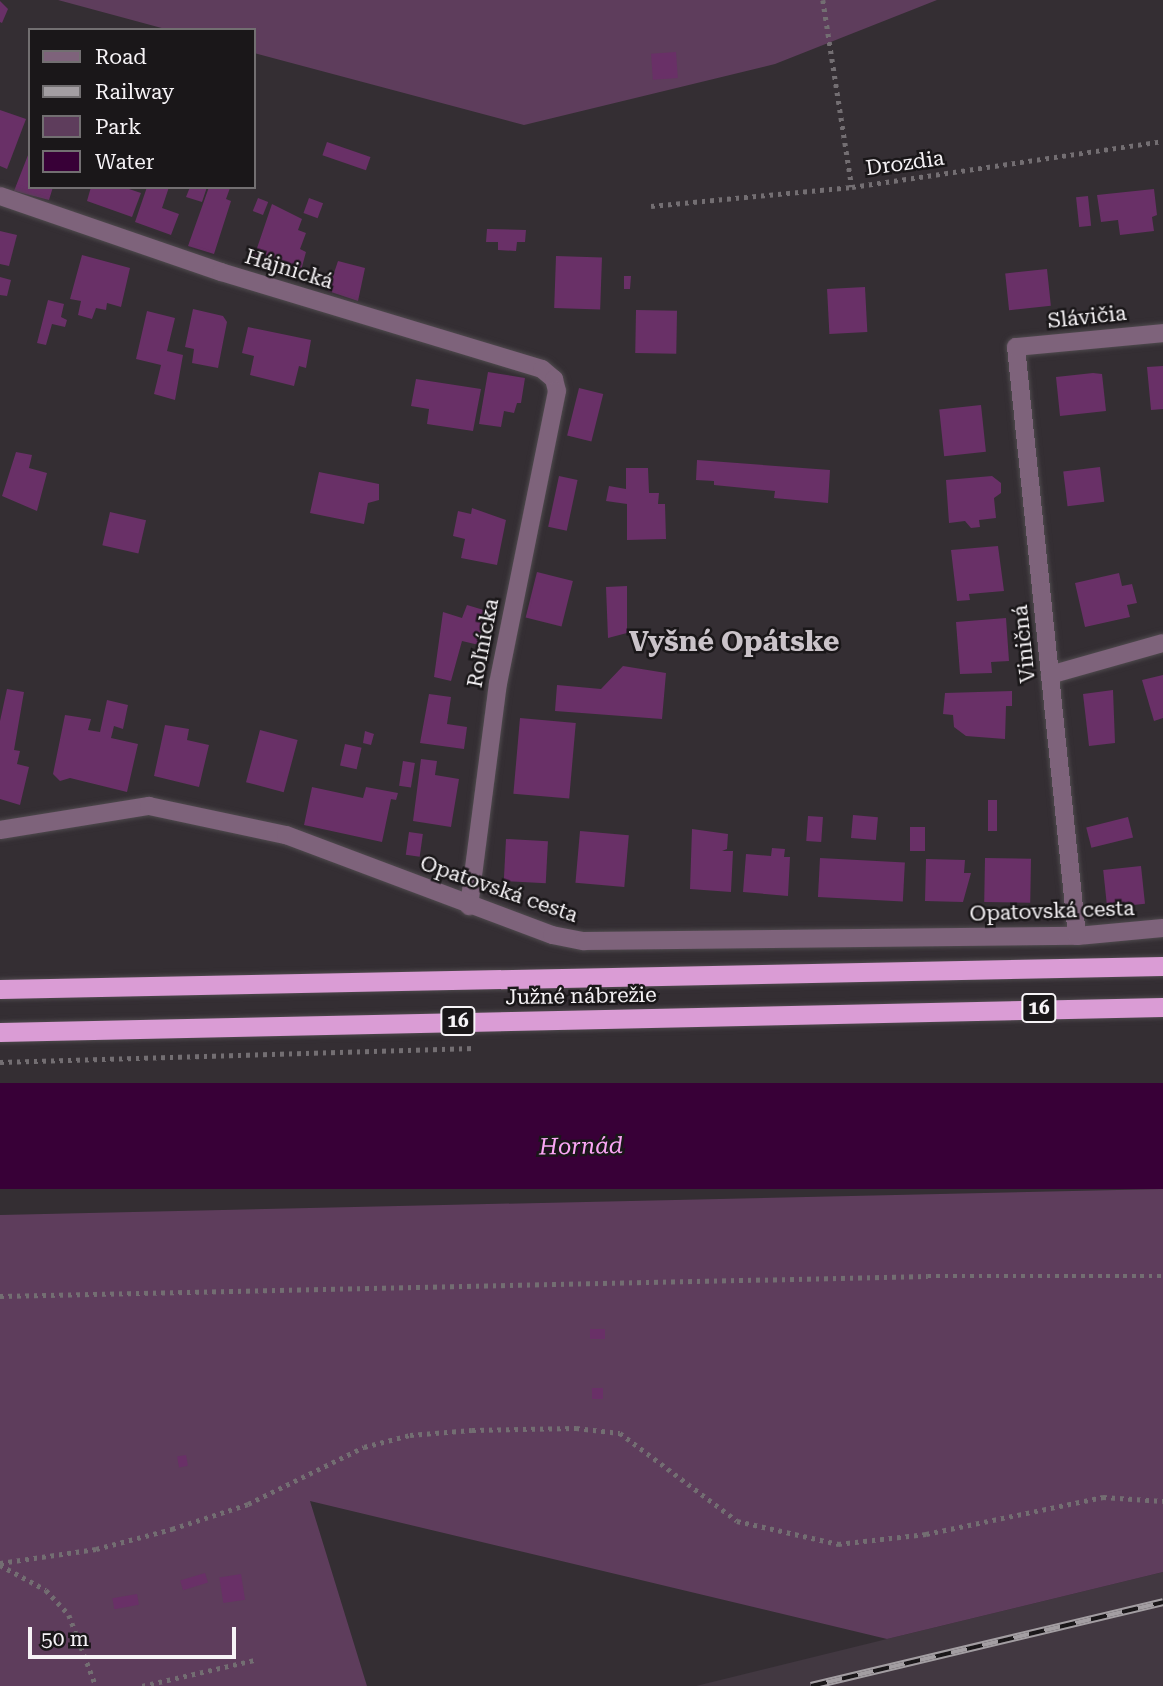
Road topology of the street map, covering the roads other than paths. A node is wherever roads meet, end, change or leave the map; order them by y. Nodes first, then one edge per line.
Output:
1 (0, 196) edge
2 (1163, 333) edge
3 (1016, 347) joint
4 (557, 391) joint
5 (1163, 643) edge
6 (1050, 675) junction
7 (0, 830) edge
8 (469, 906) junction
9 (1163, 928) edge
10 (1077, 936) junction
11 (1163, 966) edge
12 (0, 989) edge
13 (1163, 1007) edge
14 (0, 1032) edge

1 - 4 street, Hájnická
2 - 3 street, Slávičia
3 - 6 street, Viničná
4 - 8 street, Roľnícka
5 - 6 street
6 - 10 street, Viničná
7 - 8 street, Opatovská cesta
8 - 10 street, Opatovská cesta
9 - 10 street, Opatovská cesta
11 - 12 highway, Južné nábrežie / 16
13 - 14 highway, Južné nábrežie / 16

